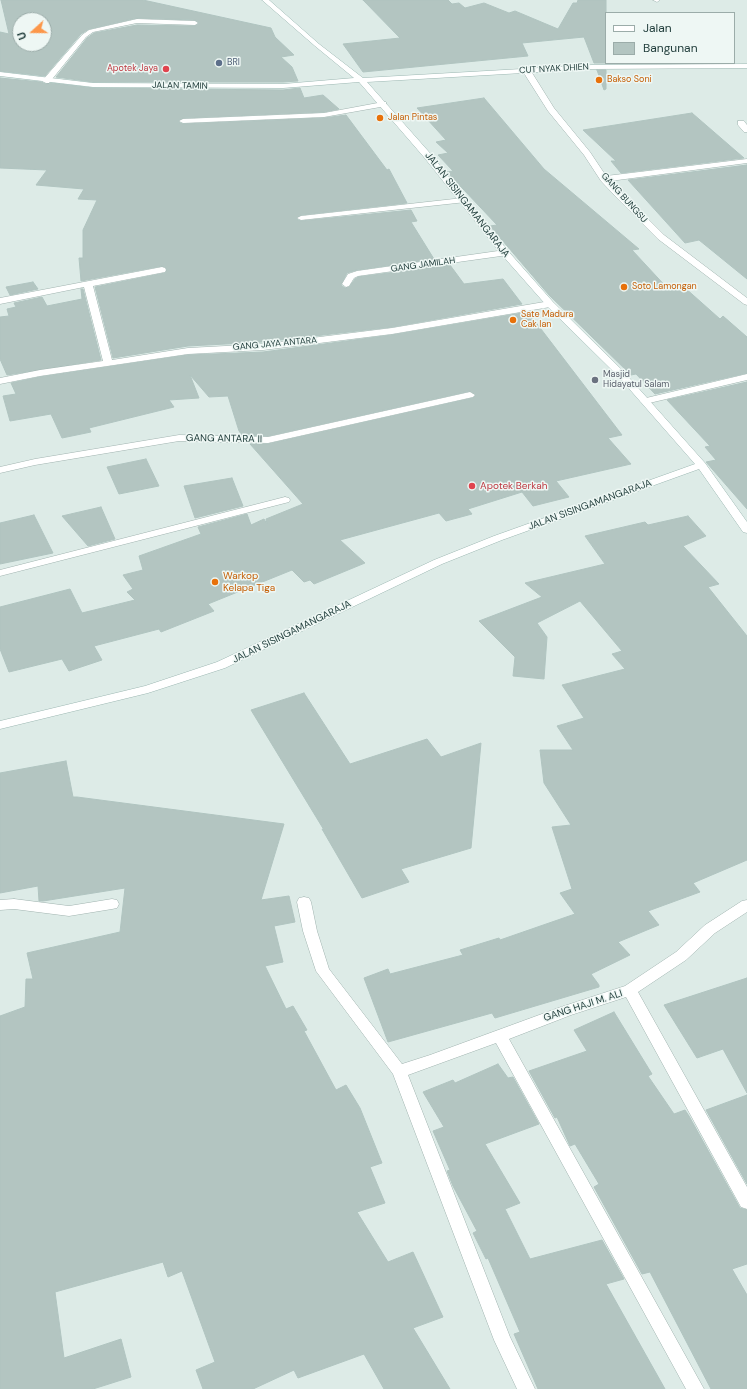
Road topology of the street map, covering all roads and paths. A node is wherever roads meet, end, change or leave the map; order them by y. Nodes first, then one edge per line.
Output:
1 (264, 0) edge
2 (195, 23) dead end
3 (747, 66) edge
4 (526, 70) junction
5 (0, 74) edge
6 (361, 80) junction
7 (46, 81) junction
8 (383, 104) junction
9 (183, 121) dead end
10 (741, 123) dead end
11 (747, 130) edge
12 (747, 161) edge
13 (604, 179) junction
14 (463, 200) junction
15 (301, 218) dead end
16 (505, 254) junction
17 (162, 270) dead end
18 (88, 284) junction
19 (346, 284) dead end
20 (0, 301) edge
21 (747, 302) edge
22 (550, 304) junction
23 (108, 363) junction
24 (747, 377) edge
25 (0, 381) edge
26 (470, 395) dead end
27 (645, 401) junction
28 (701, 465) junction
29 (0, 470) edge
30 (285, 500) dead end
31 (747, 530) edge
32 (0, 573) edge
33 (0, 725) edge
34 (304, 902) dead end
35 (112, 904) dead end
36 (0, 905) edge
37 (747, 905) edge
38 (630, 990) junction
39 (499, 1035) junction
40 (399, 1071) junction
41 (747, 1202) edge
42 (526, 1389) edge
43 (696, 1389) edge

1 - 6 street, JALAN SISINGAMANGARAJA
2 - 7 street
3 - 4 street, CUT NYAK DHIEN
4 - 6 street, CUT NYAK DHIEN
4 - 13 street, GANG BUNGSU
5 - 7 street, JALAN TAMIN
6 - 7 street, JALAN TAMIN
6 - 8 street, JALAN SISINGAMANGARAJA
8 - 9 street
8 - 14 street, JALAN SISINGAMANGARAJA
10 - 11 street
12 - 13 street
13 - 21 street, GANG BUNGSU
14 - 15 street
14 - 16 street, JALAN SISINGAMANGARAJA
16 - 19 street, GANG JAMILAH
16 - 22 street, JALAN SISINGAMANGARAJA
17 - 18 street
18 - 20 street
18 - 23 street
22 - 23 street, GANG JAYA ANTARA
22 - 27 street, JALAN SISINGAMANGARAJA
23 - 25 street, GANG JAYA ANTARA
24 - 27 street
26 - 29 street, GANG ANTARA II
27 - 28 street, JALAN SISINGAMANGARAJA
28 - 31 street
28 - 33 street, JALAN SISINGAMANGARAJA
30 - 32 street
34 - 40 street
35 - 36 street
37 - 38 street, GANG HAJI M. ALI
38 - 39 street, GANG HAJI M. ALI
38 - 41 street
39 - 40 street, GANG HAJI M. ALI
39 - 43 street
40 - 42 street

